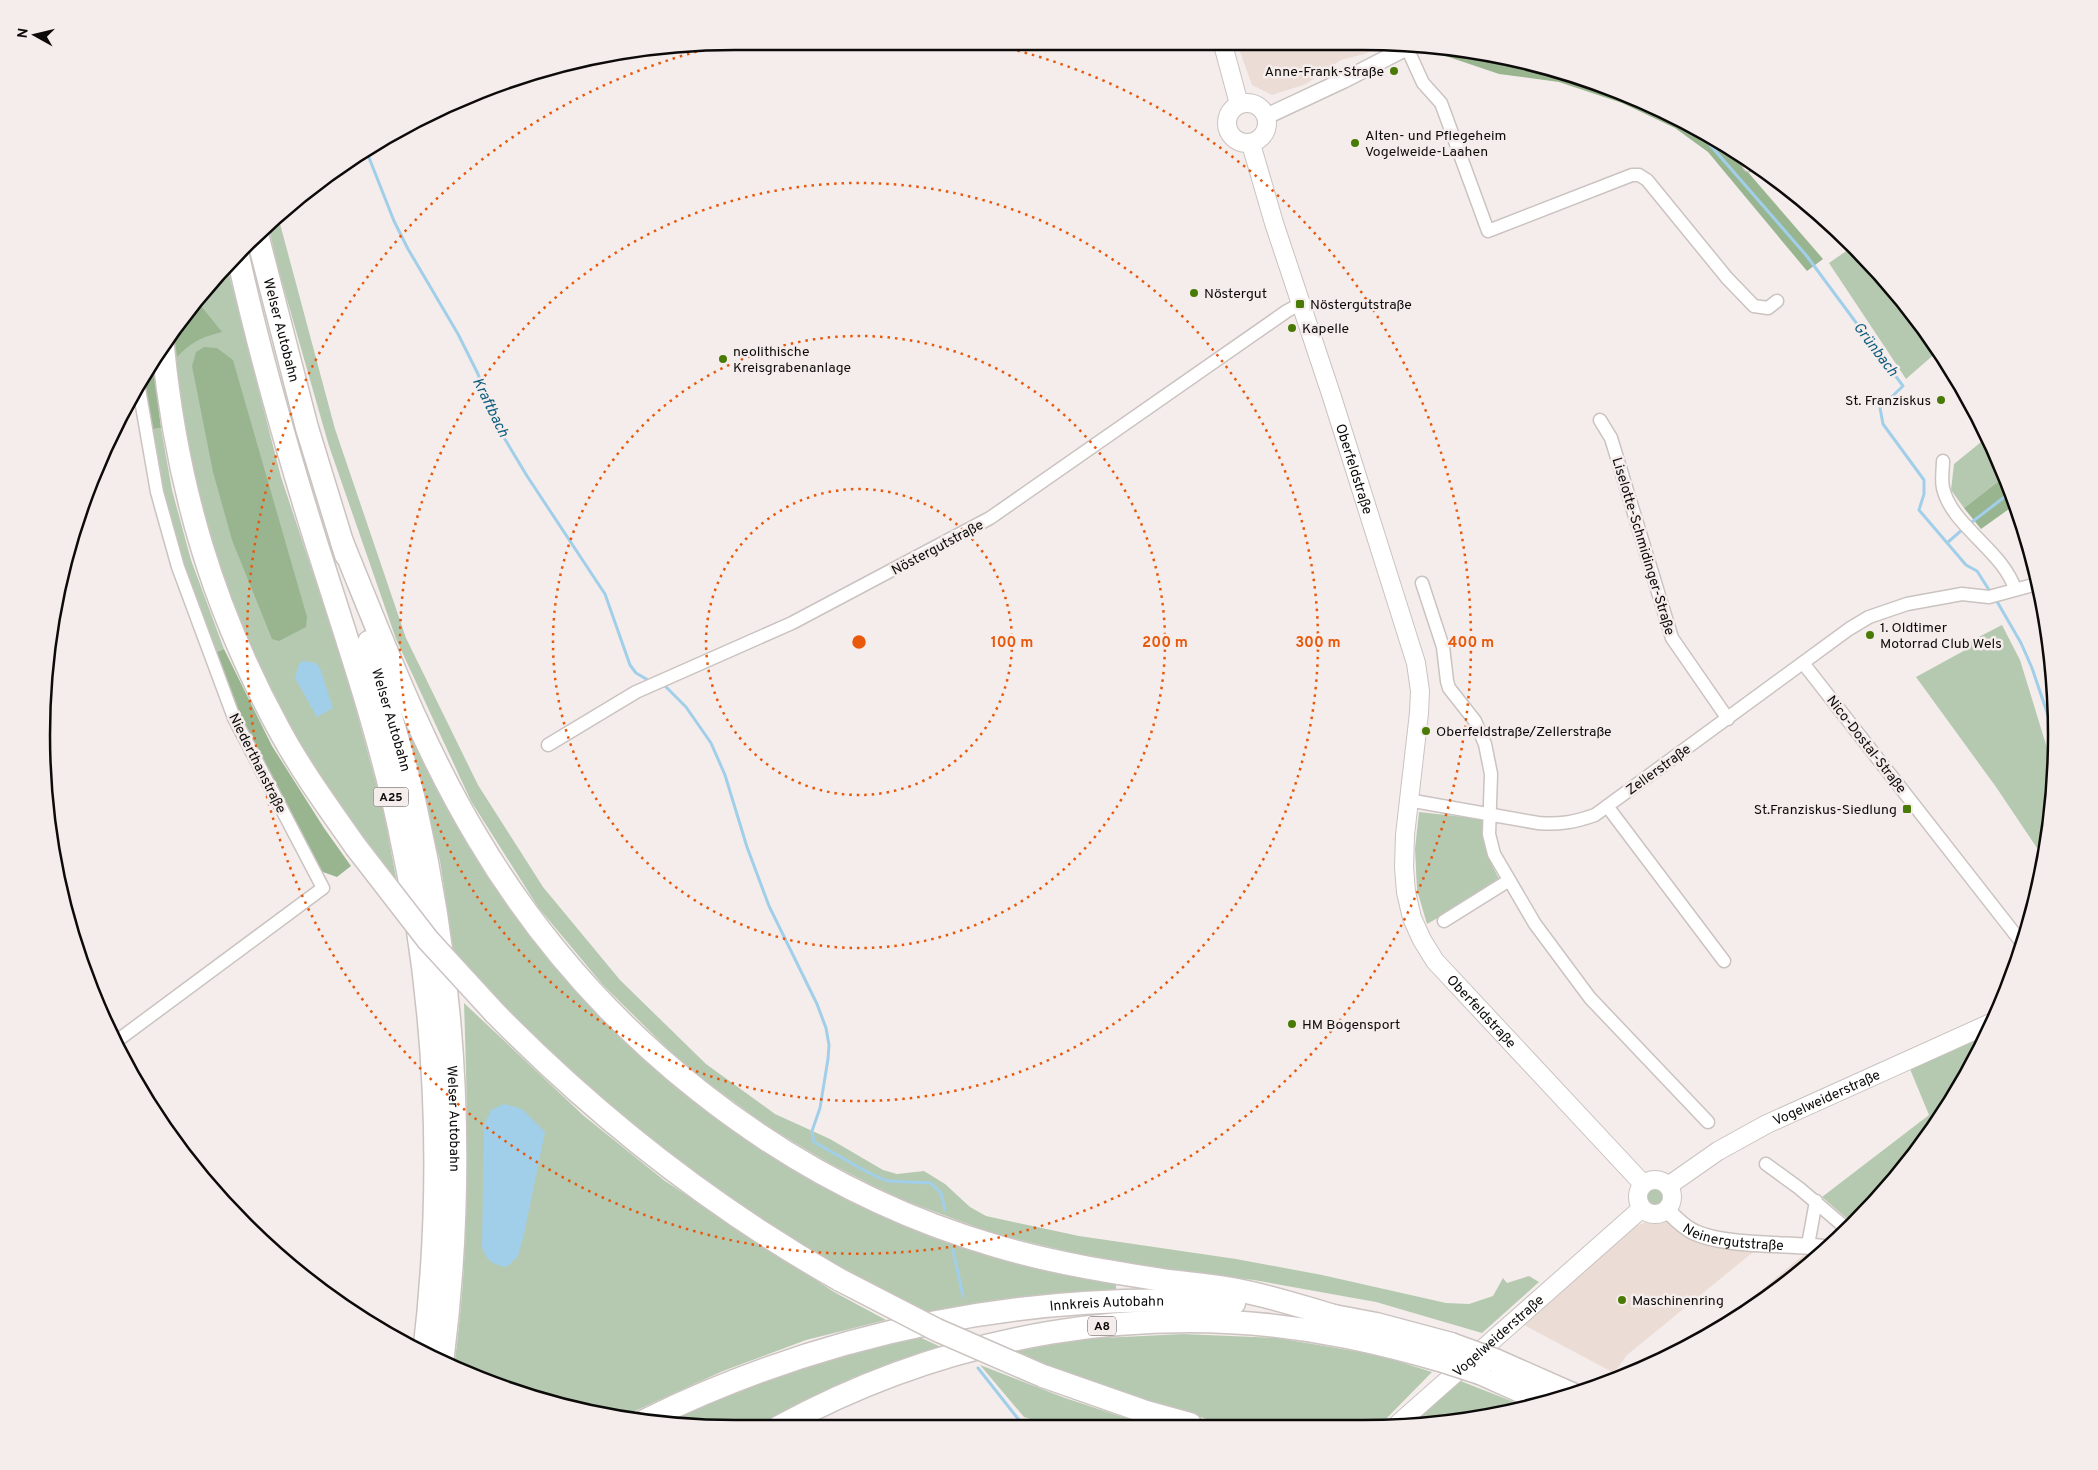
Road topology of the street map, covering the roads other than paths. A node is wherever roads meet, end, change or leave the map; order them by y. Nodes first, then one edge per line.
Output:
1 (1224, 50) edge
2 (1401, 51) edge
3 (1411, 51) edge
4 (1239, 104) junction
5 (1267, 116) junction
6 (1251, 144) junction
7 (259, 243) edge
8 (240, 263) edge
9 (1777, 301) dead end
10 (1300, 304) junction
11 (164, 356) edge
12 (140, 397) edge
13 (1600, 420) dead end
14 (1943, 461) dead end
15 (342, 542) junction
16 (1422, 583) dead end
17 (2031, 585) edge
18 (2015, 589) junction
19 (1804, 663) junction
20 (1728, 719) junction
21 (548, 745) dead end
22 (1408, 800) junction
23 (1607, 806) junction
24 (1489, 814) junction
25 (1508, 881) junction
26 (1444, 921) dead end
27 (2017, 937) edge
28 (1724, 961) dead end
29 (1982, 1027) edge
30 (121, 1038) edge
31 (1708, 1122) dead end
32 (1766, 1164) dead end
33 (1643, 1184) junction
34 (1668, 1186) junction
35 (1816, 1201) junction
36 (1642, 1209) junction
37 (1667, 1210) junction
38 (1842, 1224) edge
39 (1808, 1245) junction
40 (1819, 1247) edge
41 (1334, 1316) junction
42 (425, 1345) edge
43 (1446, 1352) junction
44 (443, 1354) edge
45 (1488, 1367) junction
46 (1561, 1391) edge
47 (1538, 1397) edge
48 (656, 1415) edge
49 (1403, 1419) edge
50 (792, 1420) edge
51 (1176, 1420) edge

1 - 4 main road
2 - 5 street
3 - 9 street
4 - 5 main road
4 - 6 main road
5 - 6 main road
6 - 10 main road, Oberfeldstraße
7 - 15 highway, Welser Autobahn / A25
8 - 42 highway, Welser Autobahn / A25
10 - 21 street, Nöstergutstraße
10 - 22 main road, Oberfeldstraße
11 - 51 highway, bridge
12 - 30 street, Niederthanstraße
13 - 20 street, Liselotte-Schmidinger-Straße
14 - 18 street
15 - 41 highway
15 - 44 highway, Welser Autobahn / A25
16 - 24 street
17 - 18 street, Zellerstraße
18 - 19 street, Zellerstraße
19 - 20 street, Zellerstraße
19 - 27 street, Nico-Dostal-Straße
20 - 23 street, Zellerstraße
22 - 24 street
22 - 33 main road, Oberfeldstraße
23 - 24 street, Zellerstraße
23 - 28 street
24 - 25 street
25 - 26 street
25 - 31 street
29 - 34 main road, Vogelweiderstraße
32 - 35 street
33 - 34 main road
33 - 36 main road
34 - 37 main road
35 - 38 street
35 - 39 street
36 - 37 main road
36 - 49 main road, Vogelweiderstraße
37 - 39 street, Neinergutstraße
39 - 40 street, Neinergutstraße
41 - 43 highway, Innkreis Autobahn / A8
41 - 48 highway, Innkreis Autobahn / A8
43 - 45 highway, Innkreis Autobahn / A8, bridge
43 - 50 highway, Innkreis Autobahn / A8
45 - 46 highway, Innkreis Autobahn / A8
45 - 47 highway, Innkreis Autobahn / A8

